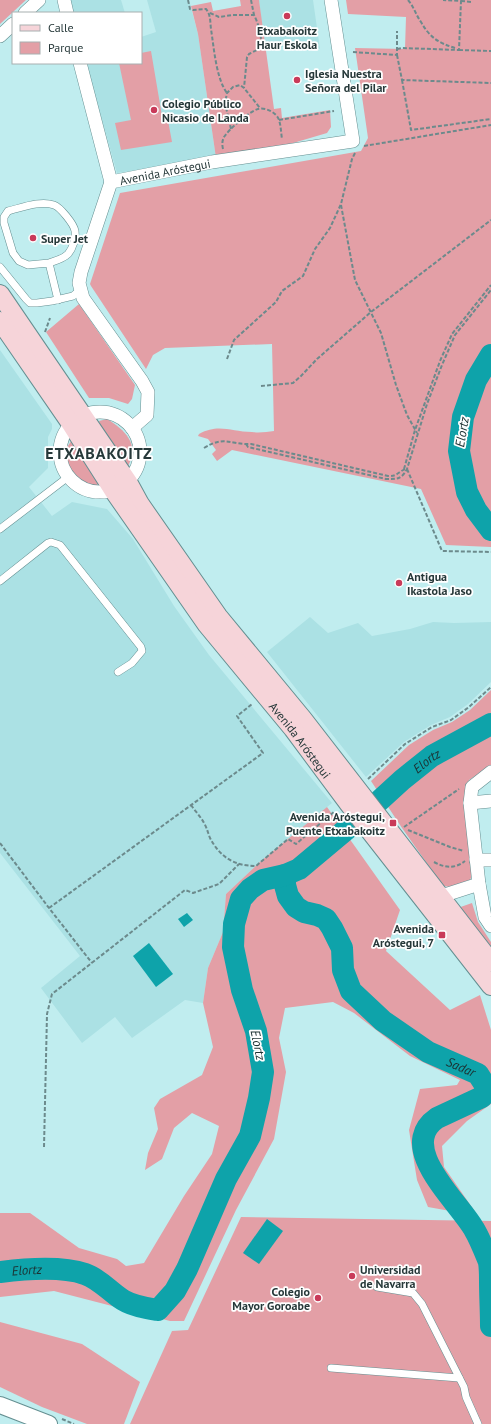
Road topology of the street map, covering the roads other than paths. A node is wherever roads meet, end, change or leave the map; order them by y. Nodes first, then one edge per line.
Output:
1 (39, 0) edge
2 (64, 0) edge
3 (330, 0) edge
4 (26, 12) edge
5 (67, 12) edge
6 (12, 25) edge
7 (0, 36) edge
8 (80, 64) edge
9 (111, 182) junction
10 (49, 263) junction
11 (0, 267) edge
12 (80, 290) junction
13 (0, 294) edge
14 (58, 300) junction
15 (0, 321) edge
16 (77, 420) junction
17 (132, 428) junction
18 (68, 477) junction
19 (120, 486) junction
20 (0, 529) edge
21 (0, 581) edge
22 (118, 672) dead end
23 (491, 772) edge
24 (491, 801) edge
25 (470, 803) junction
26 (389, 842) junction
27 (471, 856) junction
28 (491, 860) edge
29 (479, 884) junction
30 (440, 895) junction
31 (489, 920) edge
32 (491, 962) edge
33 (491, 986) edge
34 (377, 1287) dead end
35 (331, 1368) dead end
36 (459, 1378) junction
37 (0, 1405) edge
38 (48, 1424) edge
39 (478, 1424) edge

1 - 4 street
2 - 5 street
3 - 9 street, Avenida Aróstegui
6 - 7 street
8 - 9 street
9 - 12 street, Avenida Aróstegui
10 - 10 lane
10 - 14 lane
11 - 14 lane
12 - 14 lane
12 - 17 street
13 - 16 main road, Avenida Aróstegui
15 - 16 main road, Avenida Aróstegui
16 - 17 street
16 - 18 street
16 - 19 main road, Avenida Aróstegui
17 - 19 street
18 - 19 street
18 - 20 lane
19 - 26 main road, Avenida Aróstegui
21 - 22 lane
23 - 25 street
24 - 25 street
25 - 27 street
26 - 30 main road, Avenida Aróstegui
26 - 33 main road, Avenida Aróstegui
27 - 28 street
27 - 29 street
29 - 30 street
29 - 31 street
30 - 32 main road, Avenida Aróstegui
34 - 36 lane
35 - 36 lane
36 - 39 lane
37 - 38 street

